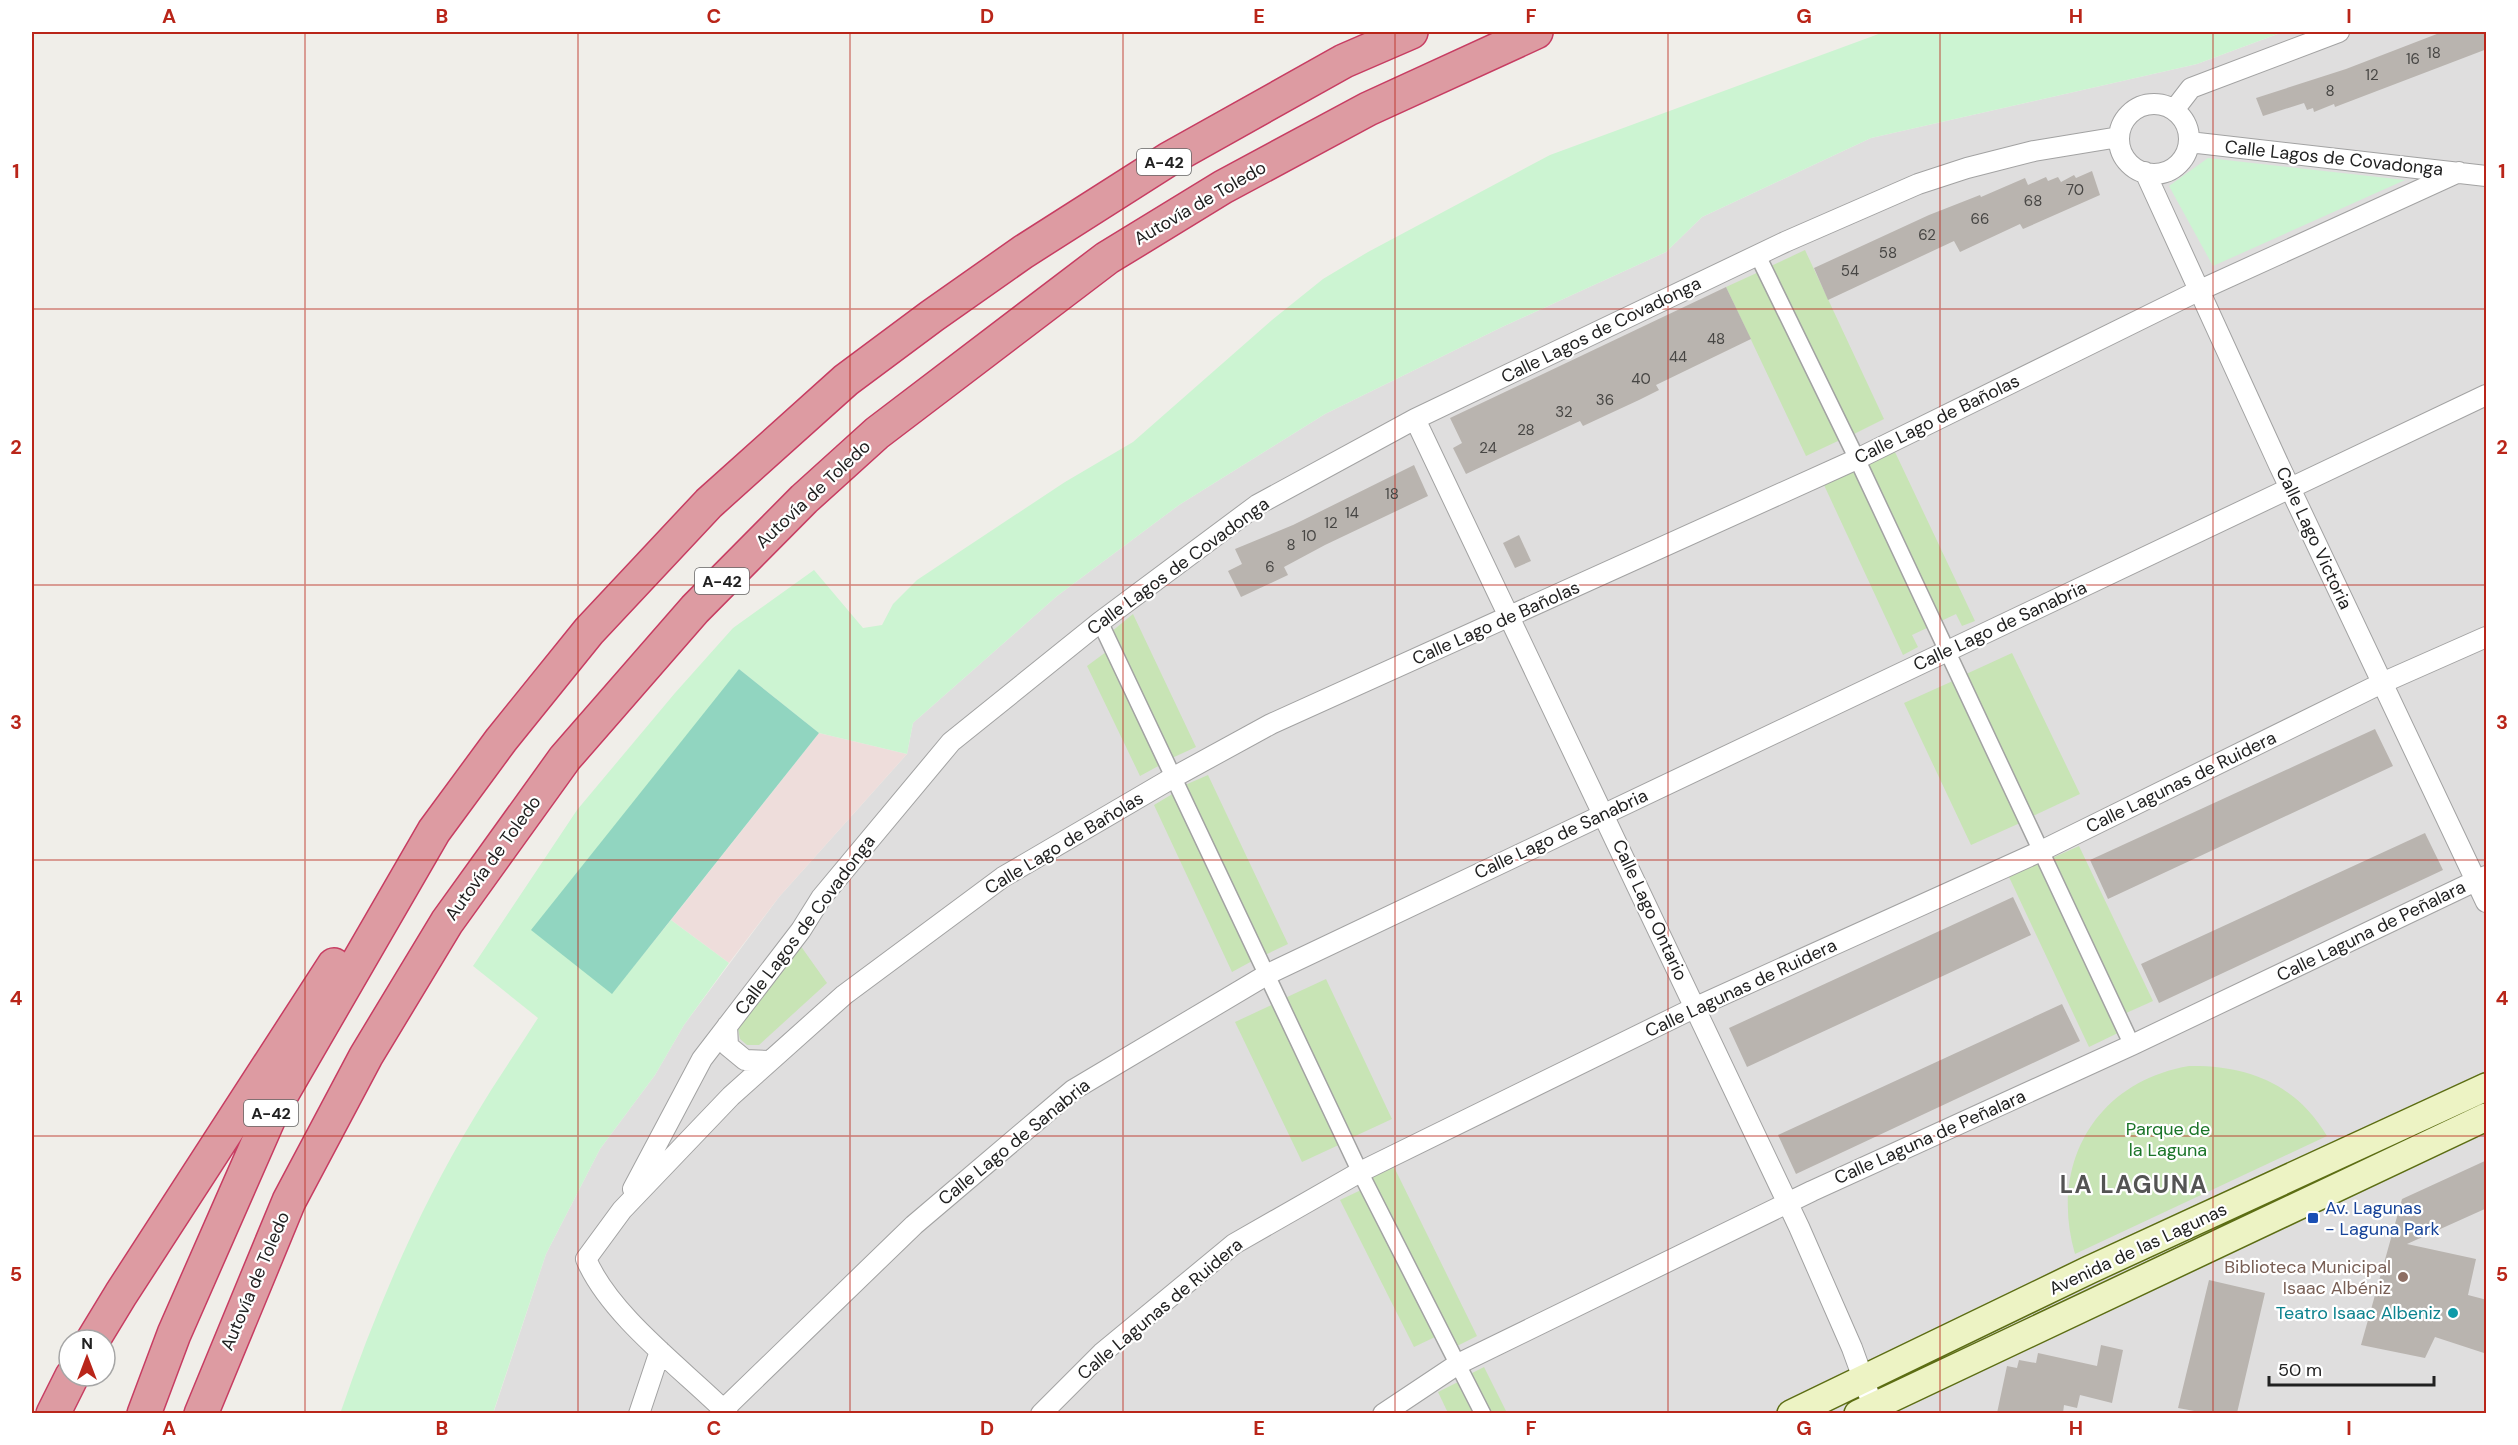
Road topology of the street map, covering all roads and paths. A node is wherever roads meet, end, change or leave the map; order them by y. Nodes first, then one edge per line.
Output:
1 (1411, 32) edge
2 (1536, 32) edge
3 (2339, 32) edge
4 (2174, 110) junction
5 (2119, 137) junction
6 (2189, 142) junction
7 (2145, 172) junction
8 (2459, 172) junction
9 (2484, 174) edge
10 (1758, 256) junction
11 (2198, 291) junction
12 (2487, 395) edge
13 (1415, 419) junction
14 (1857, 459) junction
15 (2290, 488) junction
16 (1511, 616) junction
17 (1100, 622) junction
18 (2487, 637) edge
19 (1946, 652) junction
20 (2382, 683) junction
21 (1174, 777) junction
22 (1604, 813) junction
23 (434, 831) junction
24 (2041, 851) junction
25 (2481, 878) edge
26 (2487, 902) edge
27 (1268, 974) junction
28 (1696, 1007) junction
29 (728, 1026) junction
30 (2132, 1045) junction
31 (770, 1061) junction
32 (2487, 1087) edge
33 (2487, 1117) edge
34 (1360, 1172) junction
35 (1788, 1204) junction
36 (622, 1210) junction
37 (101, 1328) edge
38 (660, 1351) junction
39 (1458, 1364) junction
40 (1864, 1379) junction
41 (66, 1388) edge
42 (726, 1411) edge
43 (1868, 1411) edge
44 (53, 1413) edge
45 (144, 1413) edge
46 (201, 1413) edge
47 (639, 1413) edge
48 (1041, 1413) edge
49 (1383, 1413) edge
50 (1483, 1413) edge
51 (1791, 1413) edge

1 - 23 highway, A-42
2 - 46 highway, Autovía de Toledo / A-42
3 - 4 street
4 - 5 street
4 - 6 street
5 - 7 street
5 - 10 street, Calle Lagos de Covadonga
6 - 7 street
6 - 8 street, Calle Lagos de Covadonga
7 - 11 street, Calle Lago Victoria
8 - 9 street, Calle Lagos de Covadonga
8 - 11 street, Calle Lago de Bañolas
10 - 13 street, Calle Lagos de Covadonga
10 - 14 street
11 - 14 street, Calle Lago de Bañolas
11 - 15 street, Calle Lago Victoria
12 - 15 street, Calle Lago de Sanabria
13 - 16 street, Calle Lago Ontario
13 - 17 street, Calle Lagos de Covadonga
14 - 16 street, Calle Lago de Bañolas
14 - 19 street
15 - 19 street, Calle Lago de Sanabria
15 - 20 street, Calle Lago Victoria
16 - 21 street, Calle Lago de Bañolas
16 - 22 street, Calle Lago Ontario
17 - 21 street
17 - 29 street, Calle Lagos de Covadonga
18 - 20 street, Calle Lagunas de Ruidera
19 - 22 street, Calle Lago de Sanabria
19 - 24 street
20 - 24 street, Calle Lagunas de Ruidera
20 - 25 street, Calle Lago Victoria
21 - 27 street
21 - 31 street, Calle Lago de Bañolas
22 - 27 street, Calle Lago de Sanabria
22 - 28 street, Calle Lago Ontario
23 - 37 highway
23 - 45 highway, A-42
24 - 28 street, Calle Lagunas de Ruidera
24 - 30 street
25 - 26 street, Calle Lago Victoria
25 - 30 street, Calle Laguna de Peñalara
27 - 34 street
27 - 42 street, Calle Lago de Sanabria
28 - 34 street, Calle Lagunas de Ruidera
28 - 35 street, Calle Lago Ontario
29 - 31 street
29 - 36 street, Calle Lagos de Covadonga
30 - 35 street, Calle Laguna de Peñalara
31 - 36 street, Calle Lago de Bañolas
32 - 40 main road, Avenida de las Lagunas
33 - 43 main road, Avenida de las Lagunas
34 - 39 street
34 - 48 street, Calle Lagunas de Ruidera
35 - 39 street, Calle Laguna de Peñalara
35 - 40 street, Calle Lago Ontario
36 - 38 street
38 - 42 street
38 - 47 street
39 - 49 street, Calle Laguna de Peñalara
39 - 50 street
40 - 43 street, Calle Lago Ontario
40 - 51 main road, Avenida de las Lagunas
41 - 44 highway

